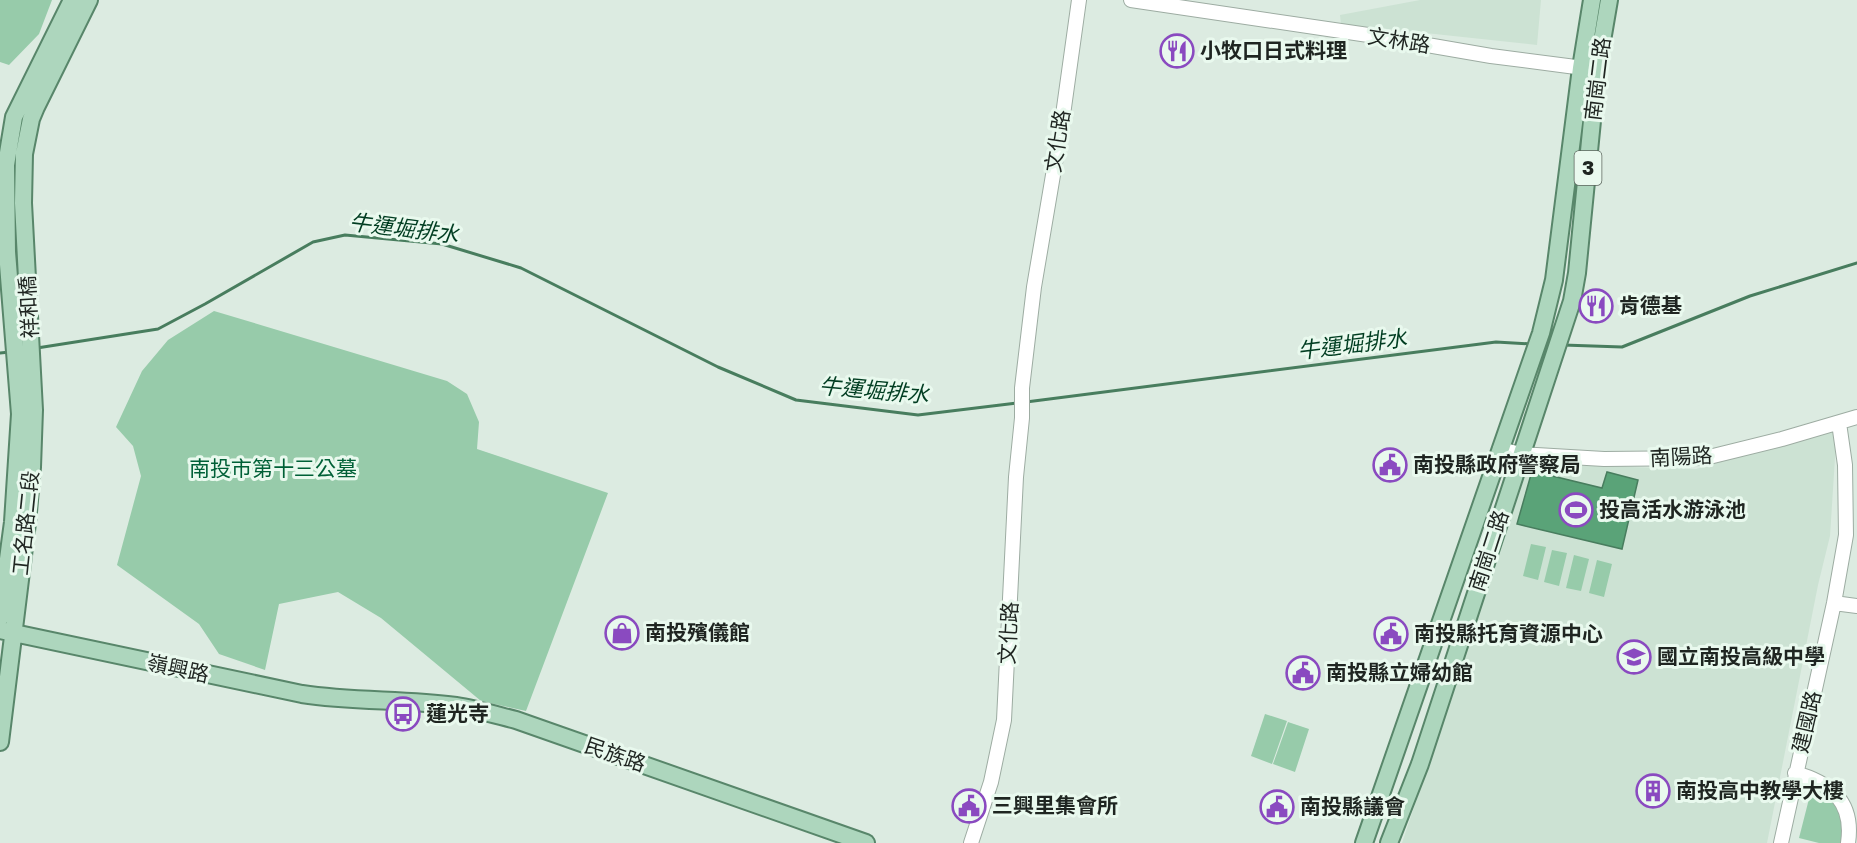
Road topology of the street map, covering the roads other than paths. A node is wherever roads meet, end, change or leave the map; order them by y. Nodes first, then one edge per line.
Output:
1 (72, 0) edge
2 (89, 0) edge
3 (1079, 0) edge
4 (1131, 0) edge
5 (1592, 0) edge
6 (1609, 0) edge
7 (1589, 69) junction
8 (27, 412) junction
9 (1857, 417) edge
10 (1839, 423) junction
11 (1500, 449) junction
12 (1521, 454) junction
13 (1834, 603) junction
14 (1857, 606) edge
15 (0, 618) edge
16 (7, 632) edge
17 (358, 700) joint
18 (0, 742) edge
19 (1795, 773) junction
20 (1857, 799) edge
21 (1844, 806) junction
22 (1784, 842) edge
23 (866, 843) edge
24 (971, 843) edge
25 (1364, 843) edge
26 (1389, 843) edge
27 (1848, 843) edge

1 - 8 main road, 祥和橋
2 - 8 main road, 祥和橋
3 - 24 street, 文化路
4 - 7 street, 文林路
5 - 7 main road, 南崗二路 / 3
6 - 7 main road, 南崗二路 / 3
7 - 11 main road, 南崗二路 / 3
7 - 12 main road, 南崗二路 / 3
8 - 15 main road, 工名路二段
8 - 16 main road, 工名路二段
9 - 10 street, 南陽路
10 - 12 street, 南陽路
10 - 13 street, 建國路
11 - 12 street, 南陽路
11 - 25 main road, 南崗二路 / 3
12 - 26 main road, 南崗二路 / 3
13 - 14 street
13 - 19 street, 建國路
16 - 17 main road, 嶺興路
16 - 18 main road, 工名路二段
17 - 23 main road, 民族路
19 - 21 street
19 - 22 street, 建國路
20 - 21 street
21 - 27 street

